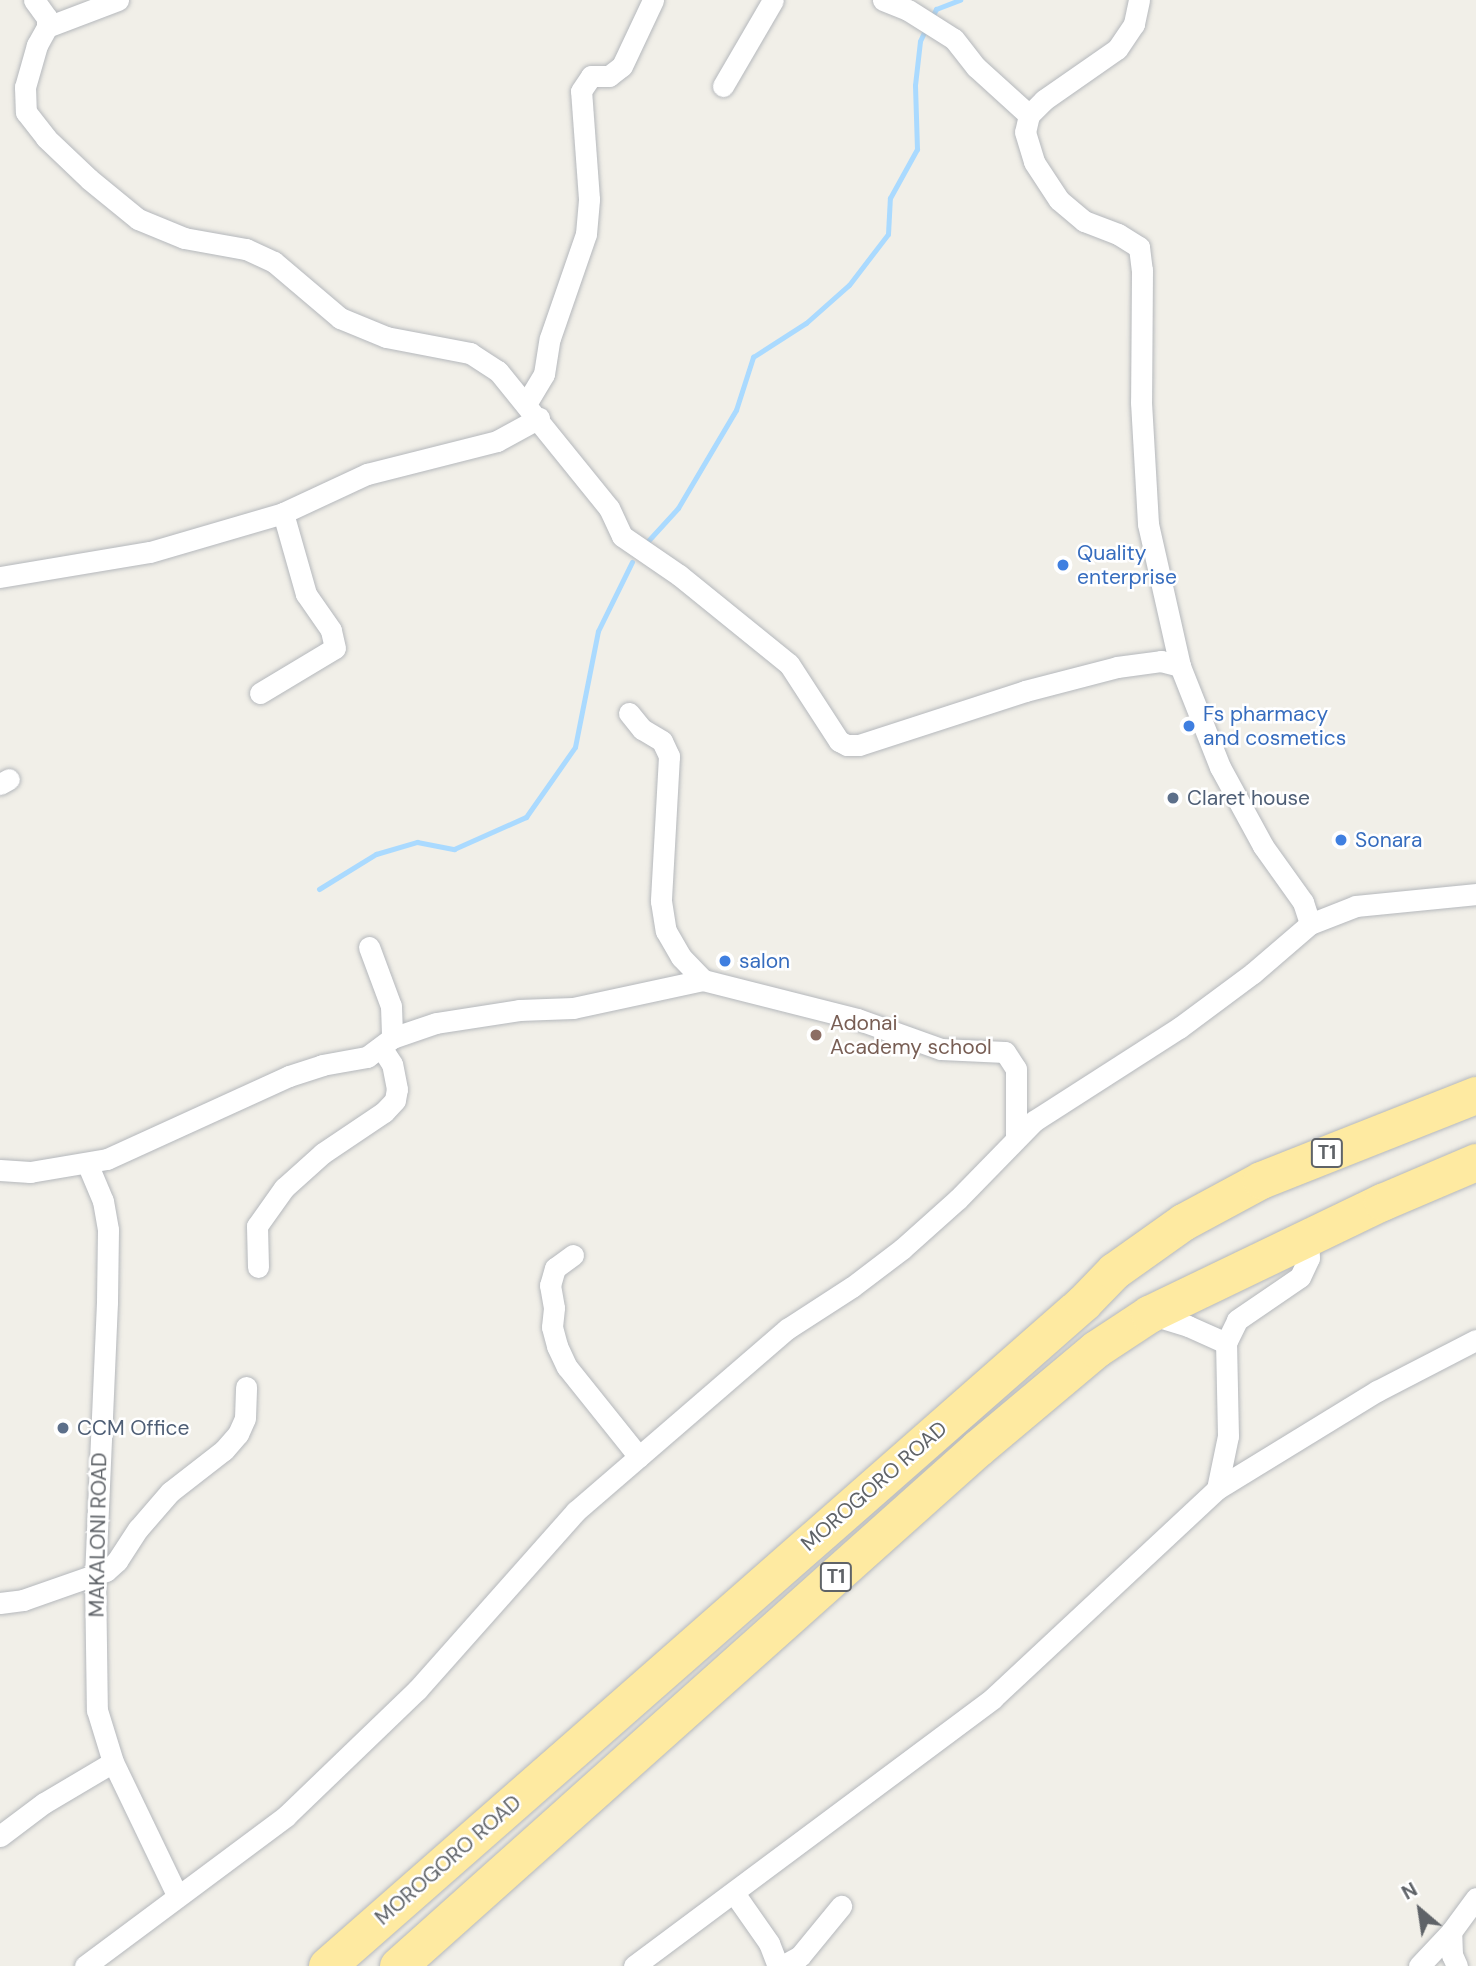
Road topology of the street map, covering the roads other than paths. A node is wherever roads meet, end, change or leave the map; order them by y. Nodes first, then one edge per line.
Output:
1 (34, 0) edge
2 (118, 0) edge
3 (653, 0) edge
4 (773, 0) edge
5 (883, 0) edge
6 (1139, 0) edge
7 (47, 27) junction
8 (723, 86) dead end
9 (1029, 115) junction
10 (533, 411) junction
11 (283, 513) junction
12 (0, 577) edge
13 (1180, 666) junction
14 (260, 693) dead end
15 (629, 713) dead end
16 (1476, 894) edge
17 (1310, 924) junction
18 (369, 947) dead end
19 (703, 980) junction
20 (393, 1040) junction
21 (1476, 1095) edge
22 (1016, 1138) junction
23 (1476, 1162) edge
24 (87, 1163) junction
25 (0, 1170) edge
26 (1308, 1238) junction
27 (573, 1255) dead end
28 (258, 1267) dead end
29 (1149, 1314) junction
30 (1476, 1340) edge
31 (1227, 1343) junction
32 (246, 1387) dead end
33 (639, 1457) junction
34 (1217, 1489) junction
35 (94, 1574) junction
36 (0, 1602) edge
37 (113, 1762) junction
38 (0, 1836) edge
39 (734, 1893) junction
40 (177, 1895) junction
41 (1476, 1898) edge
42 (841, 1906) dead end
43 (1451, 1932) junction
44 (85, 1966) edge
45 (327, 1966) edge
46 (398, 1966) edge
47 (634, 1966) edge
48 (780, 1966) edge
49 (1419, 1966) edge
50 (1457, 1966) edge

1 - 7 street
2 - 7 street
3 - 10 street
4 - 8 street
5 - 9 street
6 - 9 street
7 - 10 street
9 - 13 street
10 - 11 street
10 - 13 street
11 - 12 street
11 - 14 street
13 - 17 street
15 - 19 street
16 - 17 street
17 - 22 street
18 - 20 street
19 - 20 street
19 - 22 street
20 - 24 street
20 - 28 street
21 - 45 highway, MOROGORO ROAD / T1
22 - 33 street
23 - 26 highway, MOROGORO ROAD / T1
24 - 25 street
24 - 35 street, MAKALONI ROAD
26 - 29 highway, MOROGORO ROAD / T1
26 - 31 street
27 - 33 street
29 - 31 street
29 - 46 highway, MOROGORO ROAD / T1
30 - 34 street
31 - 34 street
32 - 35 street
33 - 40 street
34 - 39 street
35 - 36 street
35 - 37 street, MAKALONI ROAD
37 - 38 street
37 - 40 street, MAKALONI ROAD
39 - 47 street
39 - 48 street
40 - 44 street
41 - 43 street
42 - 48 street
43 - 49 street
43 - 50 street

